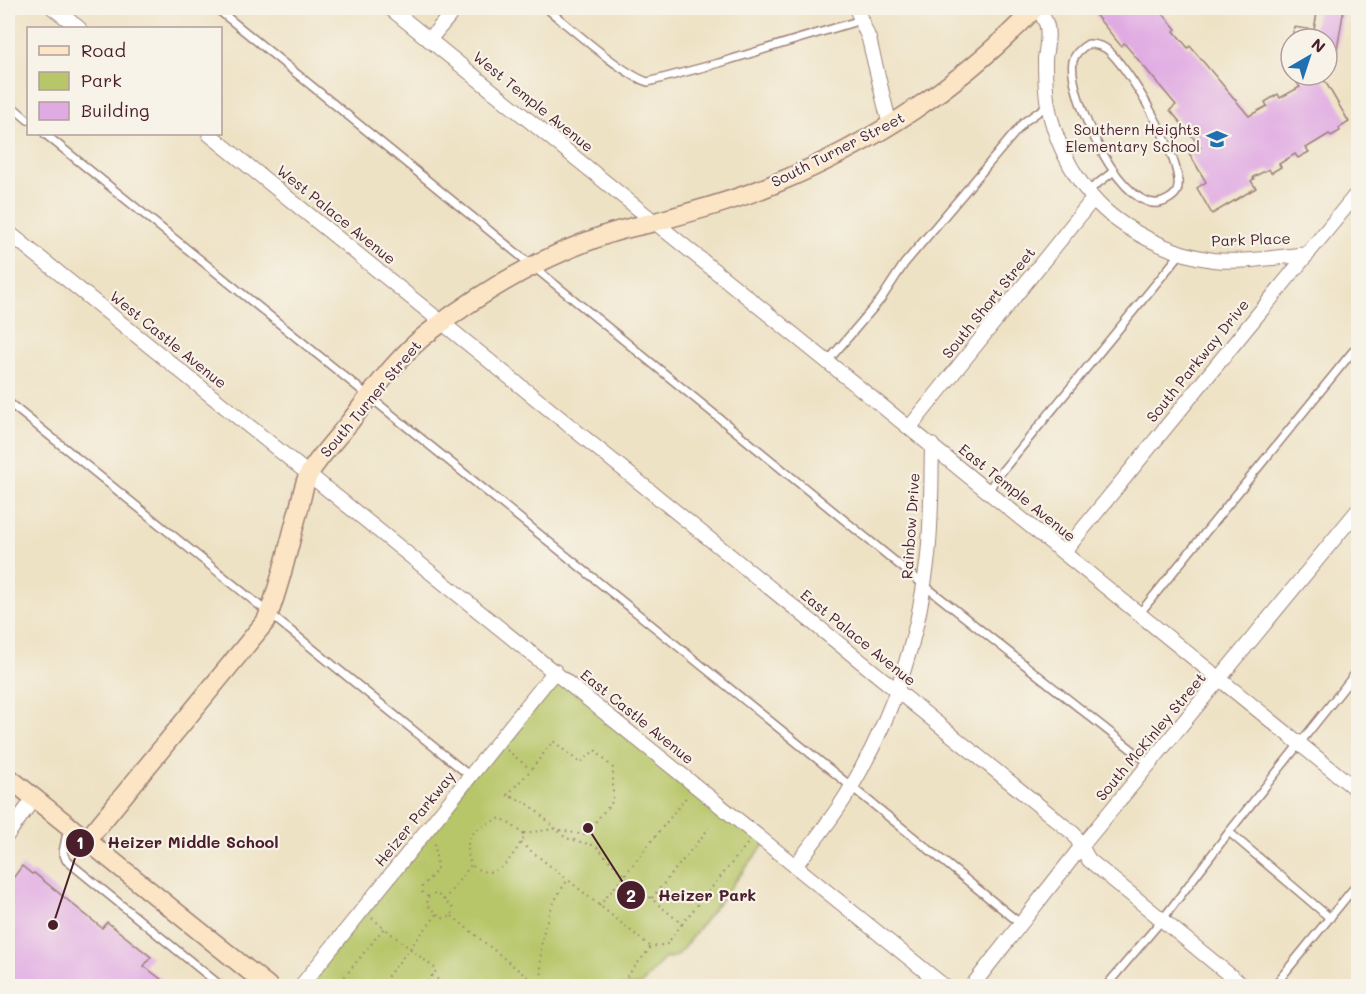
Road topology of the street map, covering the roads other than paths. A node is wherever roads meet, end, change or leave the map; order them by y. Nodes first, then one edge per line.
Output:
1 (53, 8) edge
2 (216, 8) edge
3 (390, 8) edge
4 (456, 8) edge
5 (546, 8) edge
6 (1036, 8) edge
7 (859, 14) edge
8 (78, 27) edge
9 (429, 40) junction
10 (8, 103) edge
11 (1048, 105) junction
12 (27, 119) edge
13 (890, 126) junction
14 (46, 135) edge
15 (210, 135) edge
16 (1114, 171) junction
17 (1359, 192) edge
18 (1091, 195) junction
19 (655, 222) junction
20 (8, 232) edge
21 (1181, 252) junction
22 (1308, 254) junction
23 (534, 265) junction
24 (443, 323) junction
25 (1359, 345) edge
26 (828, 361) junction
27 (369, 398) junction
28 (8, 402) edge
29 (910, 428) junction
30 (932, 445) junction
31 (309, 474) junction
32 (988, 491) junction
33 (1359, 510) edge
34 (1064, 552) junction
35 (924, 585) junction
36 (269, 614) junction
37 (1139, 614) junction
38 (1359, 669) edge
39 (555, 671) junction
40 (1221, 679) junction
41 (897, 690) junction
42 (1299, 743) junction
43 (1150, 764) junction
44 (470, 776) junction
45 (8, 777) edge
46 (851, 787) junction
47 (1359, 791) edge
48 (34, 798) junction
49 (69, 826) junction
50 (1229, 832) junction
51 (8, 834) edge
52 (87, 840) junction
53 (1081, 847) junction
54 (795, 866) junction
55 (1359, 883) edge
56 (1330, 918) junction
57 (1162, 920) junction
58 (1021, 924) junction
59 (221, 987) edge
60 (268, 987) edge
61 (301, 987) edge
62 (944, 987) edge
63 (972, 987) edge
64 (1106, 987) edge
65 (1244, 987) edge
66 (1274, 987) edge

1 - 8 street
2 - 23 lane
3 - 9 street, West Temple Avenue
4 - 9 street
5 - 7 lane
6 - 11 street, Park Place
6 - 13 main road, South Turner Street
7 - 13 street
9 - 19 street, West Temple Avenue
10 - 12 lane
11 - 18 street, Park Place
11 - 26 lane
13 - 19 main road, South Turner Street
14 - 27 lane
15 - 24 street, West Palace Avenue
16 - 16 lane
16 - 18 lane
17 - 22 street, South Parkway Drive
18 - 21 street, Park Place
18 - 29 street, South Short Street
19 - 23 main road, South Turner Street
19 - 26 street, East Temple Avenue
20 - 31 street, West Castle Avenue
21 - 22 street, Park Place
21 - 32 lane
22 - 34 street, South Parkway Drive
23 - 24 main road, South Turner Street
23 - 35 lane
24 - 27 main road, South Turner Street
24 - 41 street, East Palace Avenue
25 - 37 lane
26 - 29 street, East Temple Avenue
27 - 31 main road, South Turner Street
27 - 46 lane
28 - 36 lane
29 - 30 street, East Temple Avenue
30 - 32 street, East Temple Avenue
30 - 35 street, Rainbow Drive
31 - 36 main road, South Turner Street
31 - 39 street, East Castle Avenue
32 - 34 street, East Temple Avenue
33 - 40 street, South McKinley Street
34 - 37 street, East Temple Avenue
35 - 41 street, Rainbow Drive
35 - 43 lane
36 - 44 lane
36 - 52 main road, South Turner Street
37 - 40 street, East Temple Avenue
38 - 42 lane
39 - 44 street, Heizer Parkway
39 - 54 street, East Castle Avenue
40 - 42 street, East Temple Avenue
40 - 43 street, South McKinley Street
41 - 46 street, Rainbow Drive
41 - 53 street, East Palace Avenue
42 - 47 street, East Temple Avenue
42 - 50 lane
43 - 53 street, South McKinley Street
44 - 61 street, Heizer Parkway
45 - 48 main road
46 - 54 street, Rainbow Drive
46 - 58 lane
48 - 49 main road
48 - 51 street
49 - 52 main road
49 - 59 lane
50 - 56 lane
50 - 57 lane
52 - 60 main road
53 - 57 street, East Palace Avenue
53 - 58 street, South McKinley Street
54 - 62 street, East Castle Avenue
55 - 56 lane
56 - 66 lane
57 - 64 lane
57 - 65 street, East Palace Avenue
58 - 63 street, South McKinley Street

